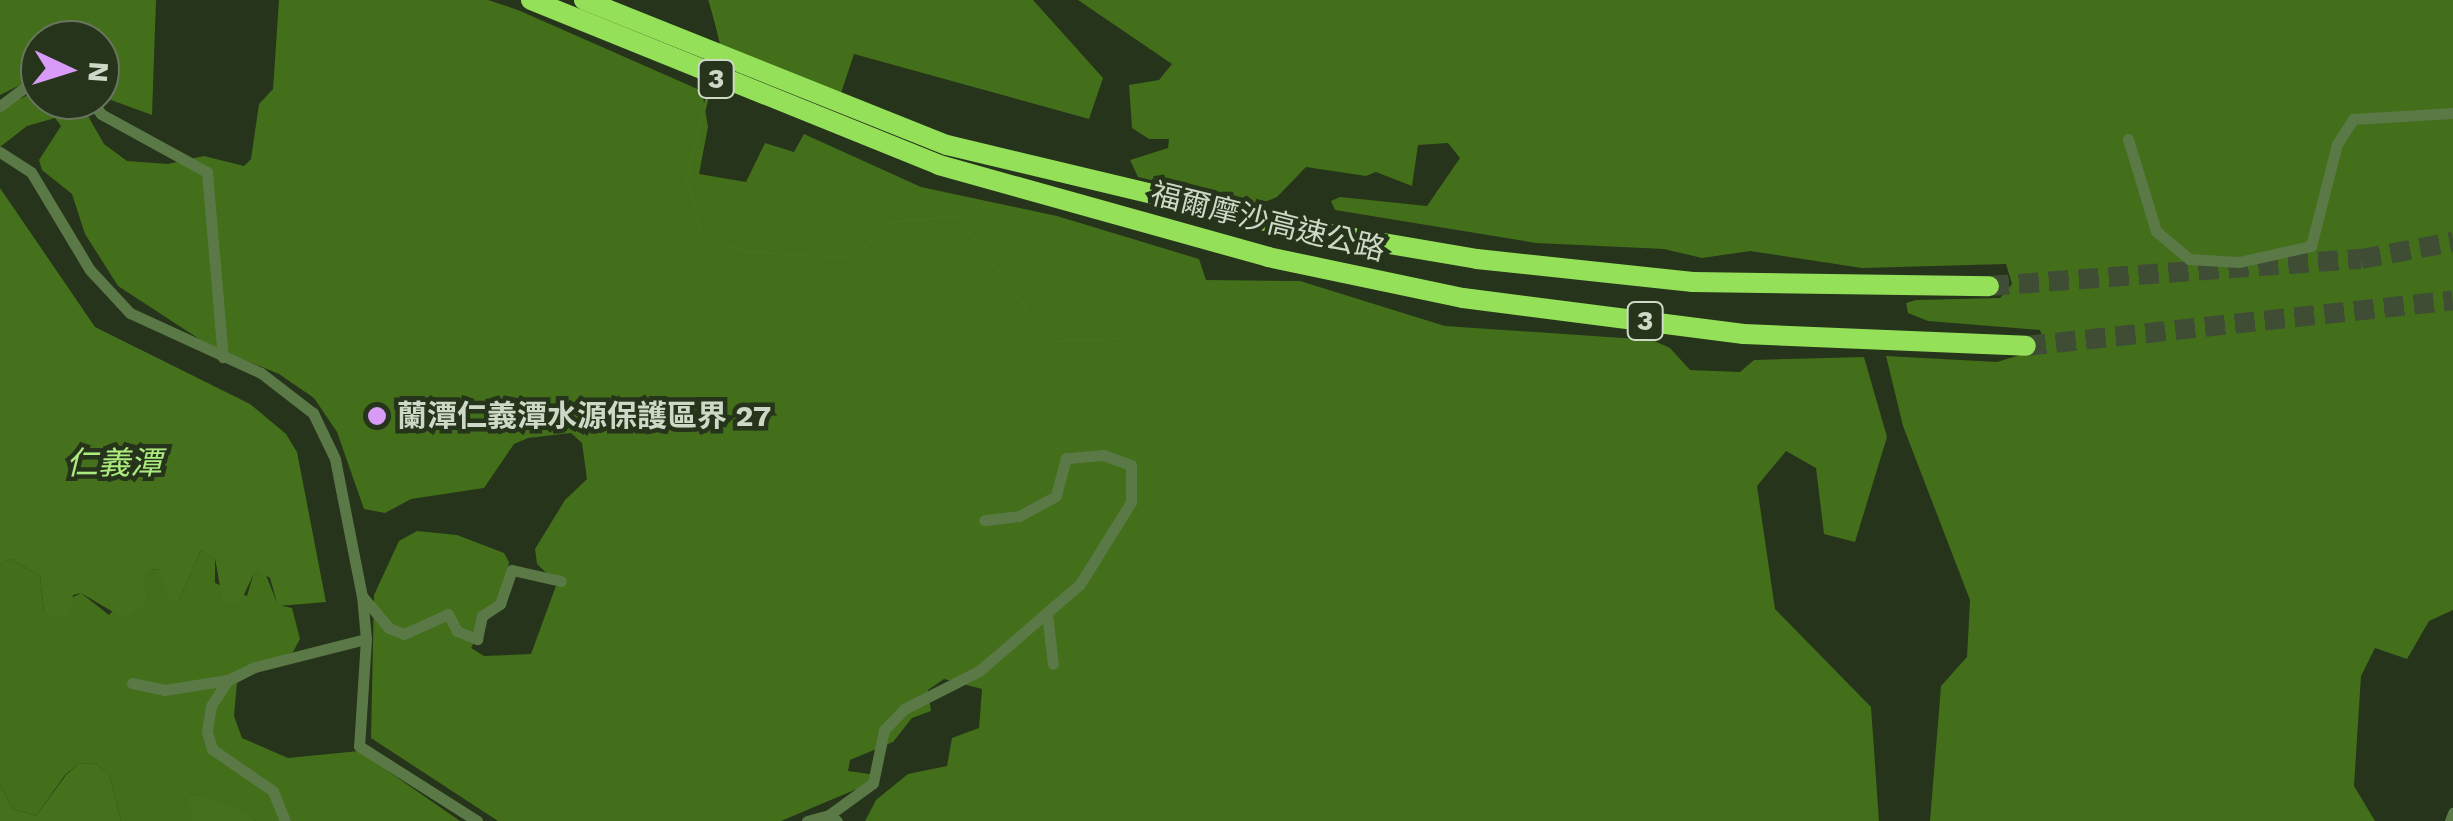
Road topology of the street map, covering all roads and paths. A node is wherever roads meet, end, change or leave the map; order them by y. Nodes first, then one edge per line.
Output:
1 (531, 0) edge
2 (584, 0) edge
3 (799, 100) junction
4 (2453, 113) edge
5 (111, 120) edge
6 (2128, 140) dead end
7 (0, 152) edge
8 (1990, 286) tunnel mouth
9 (2026, 346) tunnel mouth
10 (223, 357) junction
11 (984, 520) dead end
12 (560, 581) dead end
13 (362, 596) junction
14 (1048, 614) junction
15 (366, 639) junction
16 (1053, 664) dead end
17 (228, 680) junction
18 (132, 682) dead end
19 (2453, 813) edge
20 (833, 818) edge
21 (285, 821) edge
22 (476, 821) edge
23 (807, 821) edge
24 (2450, 821) edge

1 - 3 highway, 福爾摩沙高速公路 / 3
2 - 3 highway, 福爾摩沙高速公路 / 3
3 - 8 highway, 福爾摩沙高速公路 / 3
3 - 9 highway, 福爾摩沙高速公路 / 3
4 - 6 street
5 - 10 street
7 - 10 street
10 - 13 street
11 - 14 street
12 - 13 street
13 - 15 street
14 - 16 street
14 - 20 street
15 - 17 street
15 - 22 street
17 - 18 street
17 - 21 street
19 - 24 street
20 - 23 street

